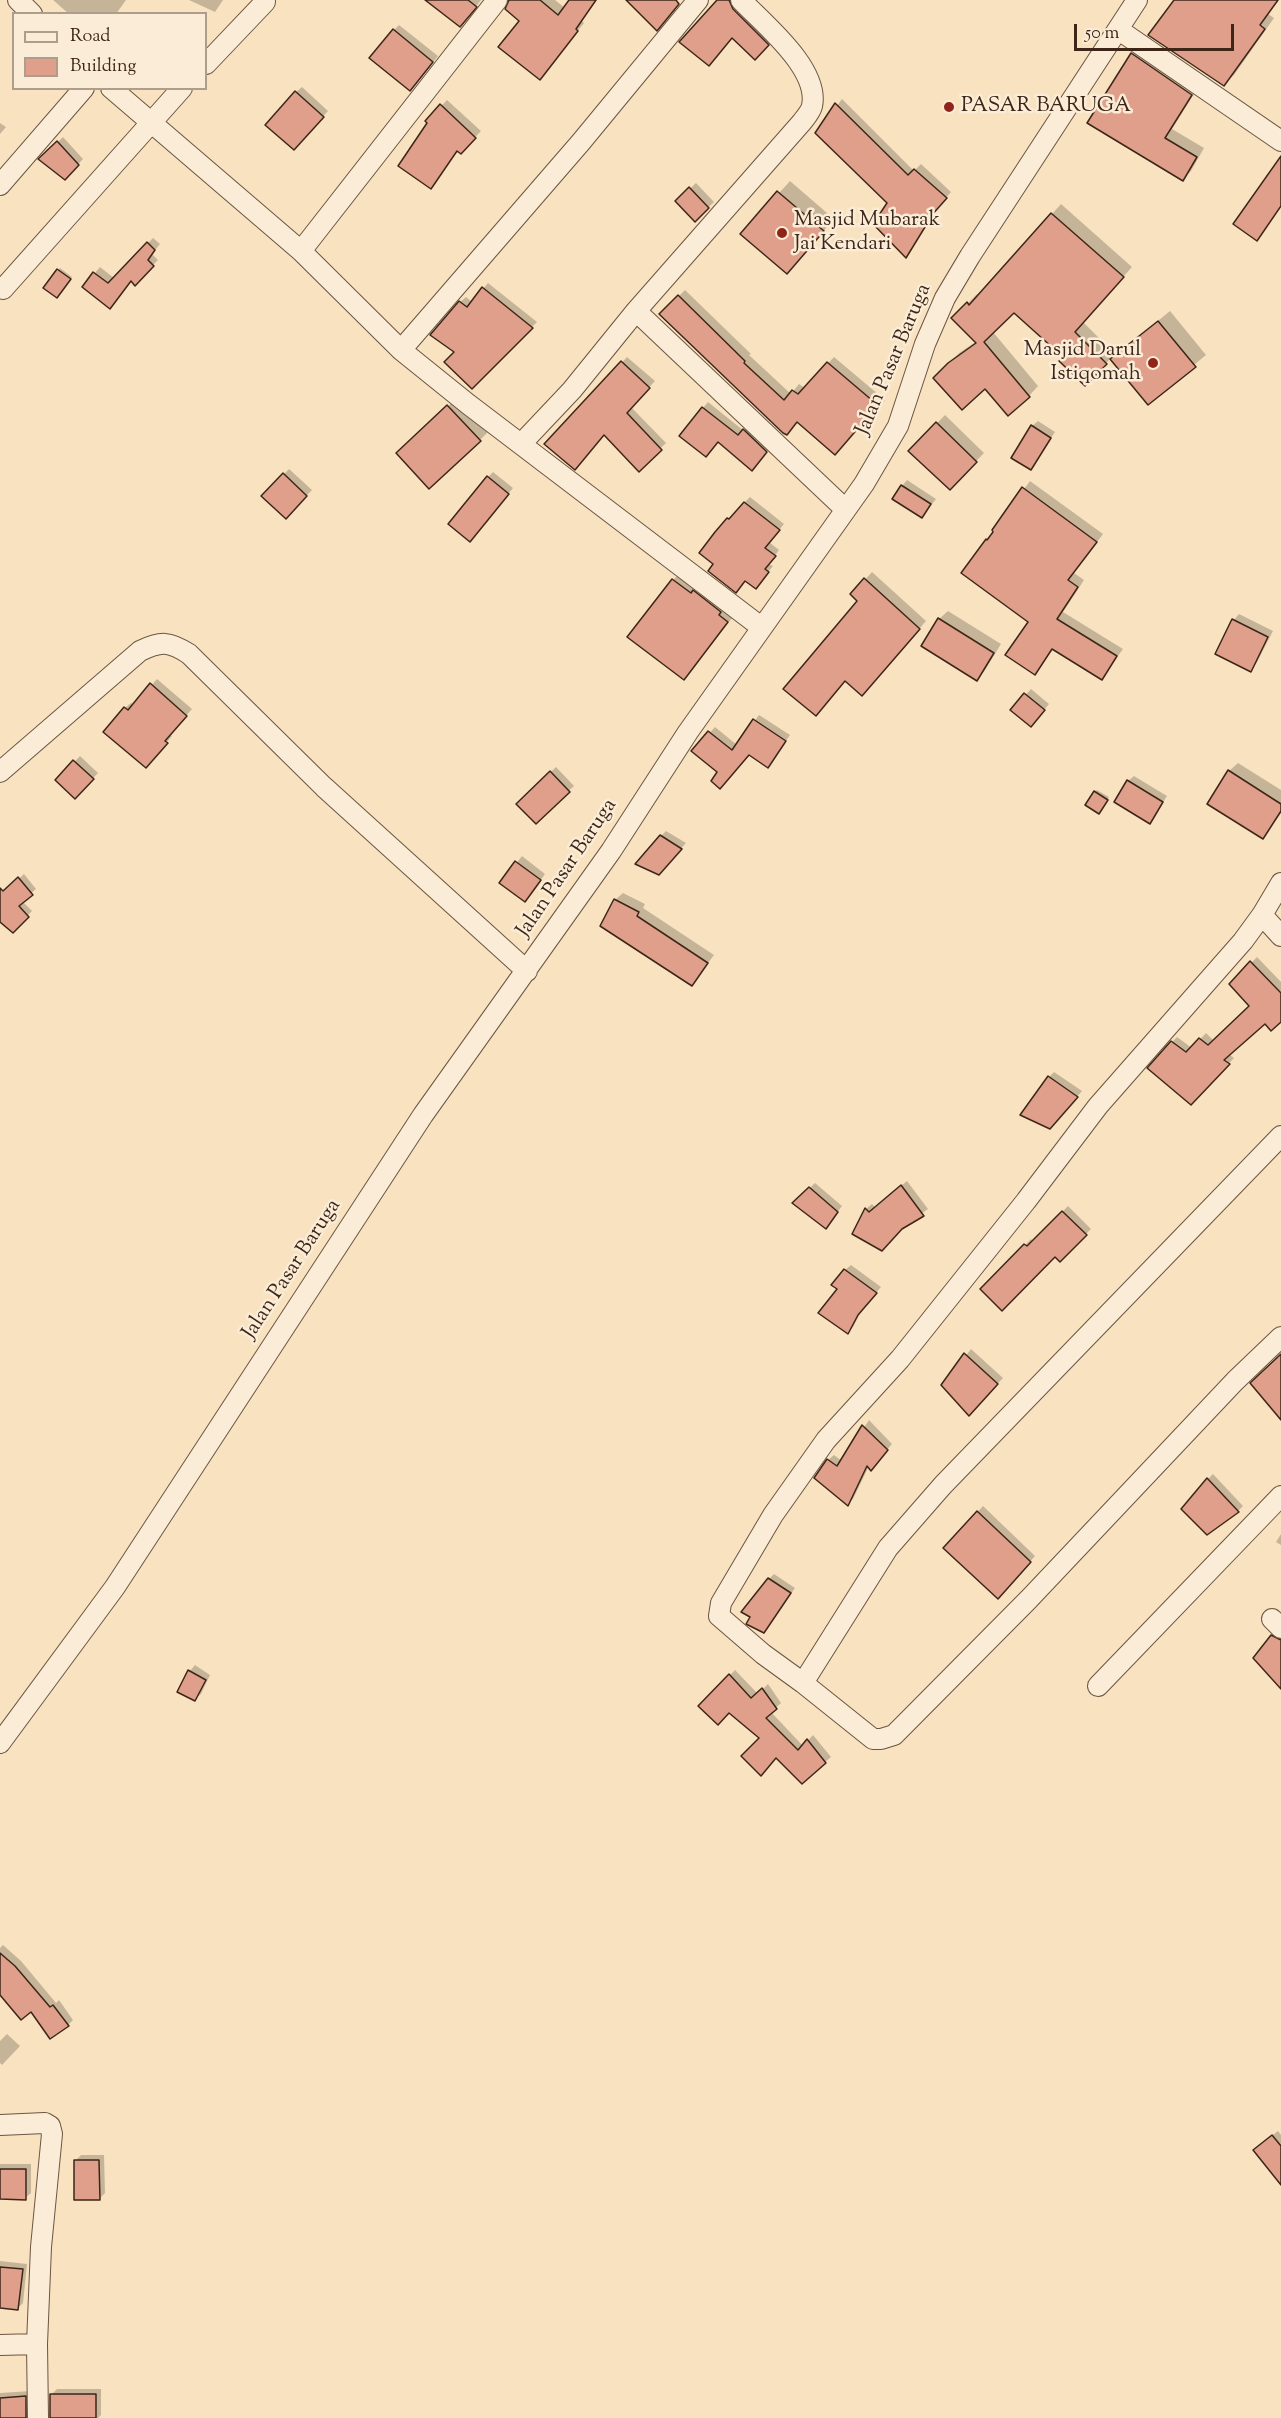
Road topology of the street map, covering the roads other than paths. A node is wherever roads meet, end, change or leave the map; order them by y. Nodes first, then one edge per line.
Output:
1 (18, 0) edge
2 (497, 0) edge
3 (698, 0) edge
4 (741, 0) edge
5 (1137, 0) edge
6 (265, 2) dead end
7 (30, 12) edge
8 (1119, 30) junction
9 (207, 63) edge
10 (82, 90) edge
11 (113, 90) edge
12 (180, 90) edge
13 (150, 122) junction
14 (1281, 141) edge
15 (0, 185) edge
16 (301, 251) junction
17 (3, 289) dead end
18 (636, 311) junction
19 (401, 350) junction
20 (521, 444) junction
21 (845, 509) junction
22 (762, 627) junction
23 (0, 772) edge
24 (1281, 883) edge
25 (1262, 915) junction
26 (1281, 936) edge
27 (527, 971) junction
28 (1281, 1136) edge
29 (1281, 1337) edge
30 (1281, 1496) edge
31 (803, 1683) junction
32 (1098, 1686) dead end
33 (0, 1743) edge
34 (0, 2126) edge
35 (37, 2344) junction
36 (0, 2345) edge
37 (38, 2418) edge

1 - 7 street
2 - 16 street
3 - 19 street
4 - 18 street
5 - 8 street, Jalan Pasar Baruga
6 - 9 street
8 - 14 street
8 - 21 street, Jalan Pasar Baruga
10 - 15 street
11 - 13 street
12 - 13 street
13 - 16 street
13 - 17 street
16 - 19 street
18 - 20 street
18 - 21 street
19 - 20 street
20 - 22 street
21 - 22 street, Jalan Pasar Baruga
22 - 27 street, Jalan Pasar Baruga
23 - 27 street
24 - 25 street
25 - 26 street
25 - 31 street
27 - 33 street, Jalan Pasar Baruga
28 - 31 street
29 - 31 street
30 - 32 street
34 - 35 street
35 - 36 street
35 - 37 street

